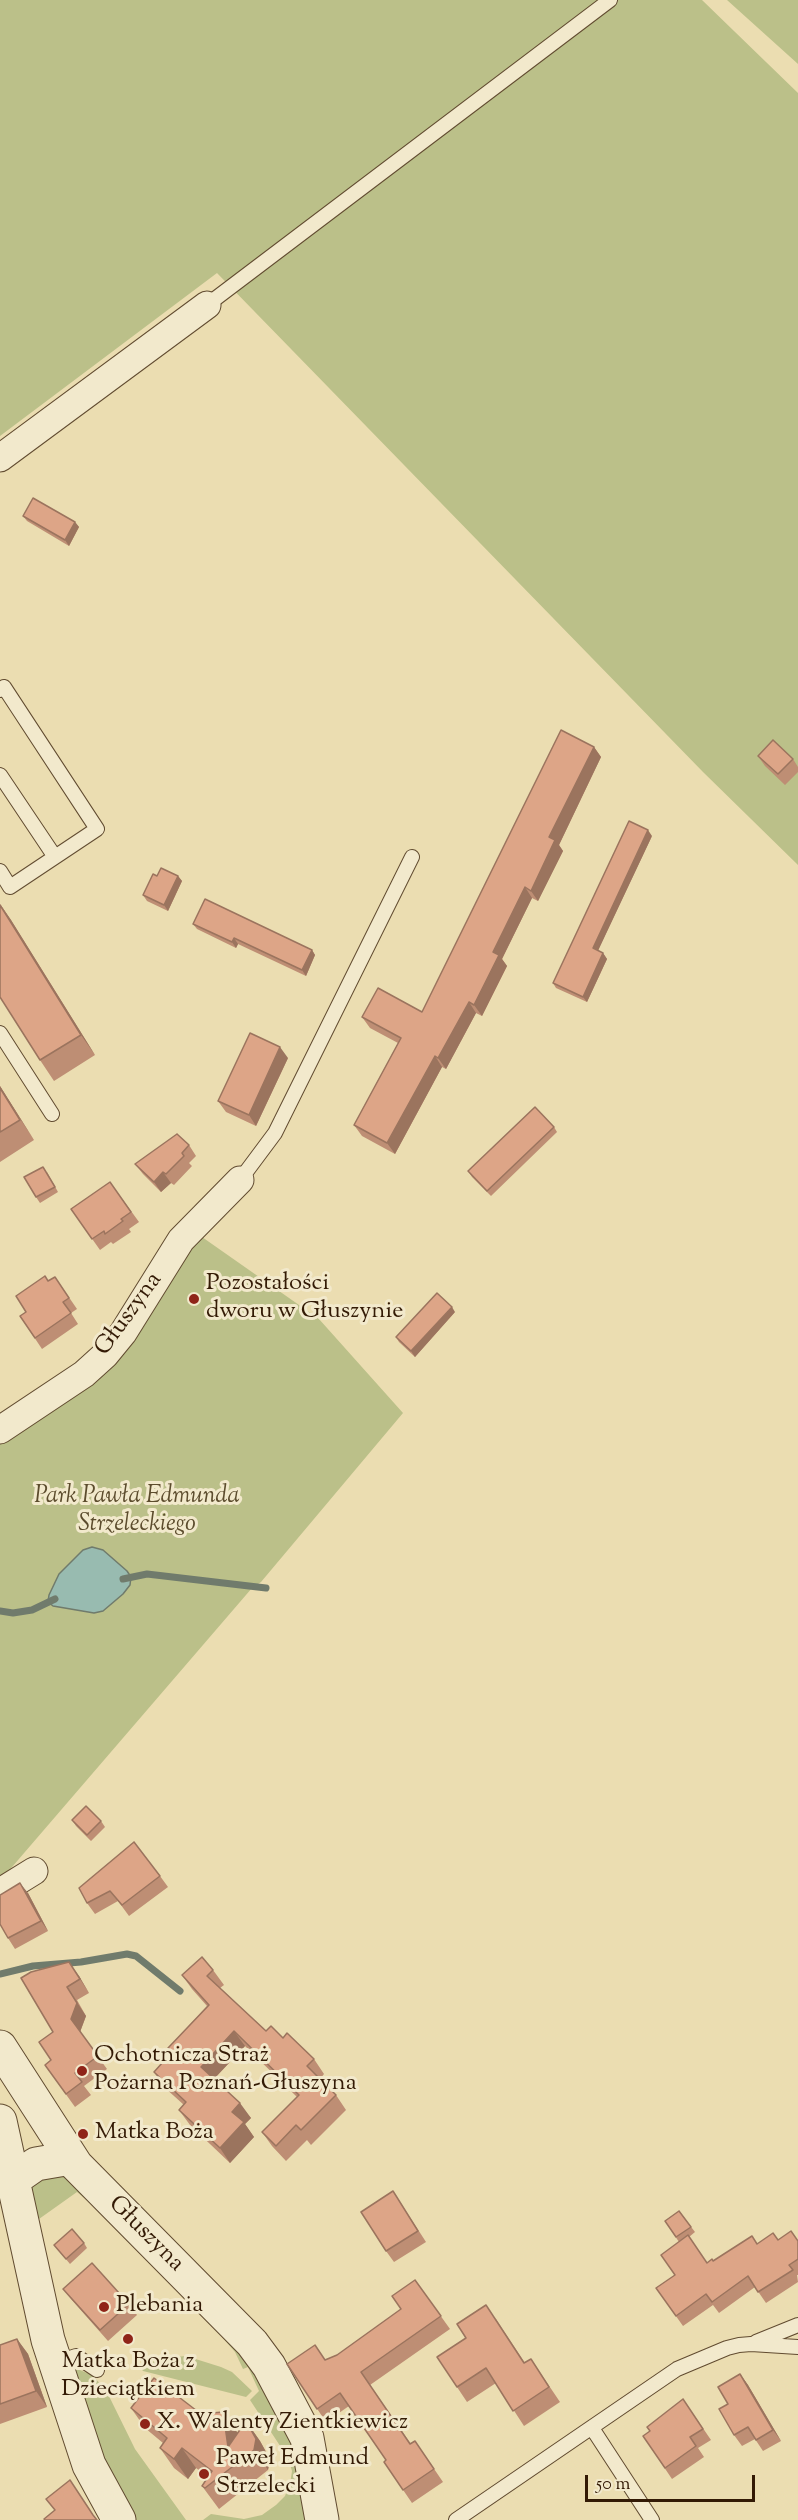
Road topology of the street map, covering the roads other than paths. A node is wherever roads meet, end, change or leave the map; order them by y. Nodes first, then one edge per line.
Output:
1 (610, 0) edge
2 (207, 305) joint
3 (0, 458) edge
4 (0, 690) edge
5 (0, 775) edge
6 (55, 857) junction
7 (412, 857) dead end
8 (0, 871) edge
9 (0, 1033) edge
10 (51, 1114) dead end
11 (240, 1180) joint
12 (0, 1430) edge
13 (34, 1871) dead end
14 (0, 1892) edge
15 (0, 2048) edge
16 (0, 2121) edge
17 (71, 2158) junction
18 (13, 2180) junction
19 (798, 2325) edge
20 (751, 2344) junction
21 (798, 2347) edge
22 (55, 2363) junction
23 (96, 2370) dead end
24 (592, 2428) junction
25 (119, 2520) edge
26 (322, 2520) edge
27 (456, 2520) edge
28 (652, 2520) edge

1 - 2 lane
2 - 3 street
4 - 6 lane
5 - 6 lane
6 - 8 lane
7 - 11 lane
9 - 10 lane
11 - 12 street, Głuszyna
13 - 14 street
15 - 17 street, Głuszyna
16 - 18 street
17 - 18 street
17 - 26 street, Głuszyna
18 - 22 street
19 - 20 lane
20 - 21 lane
20 - 24 lane
22 - 23 lane
22 - 25 street
24 - 27 lane
24 - 28 lane

